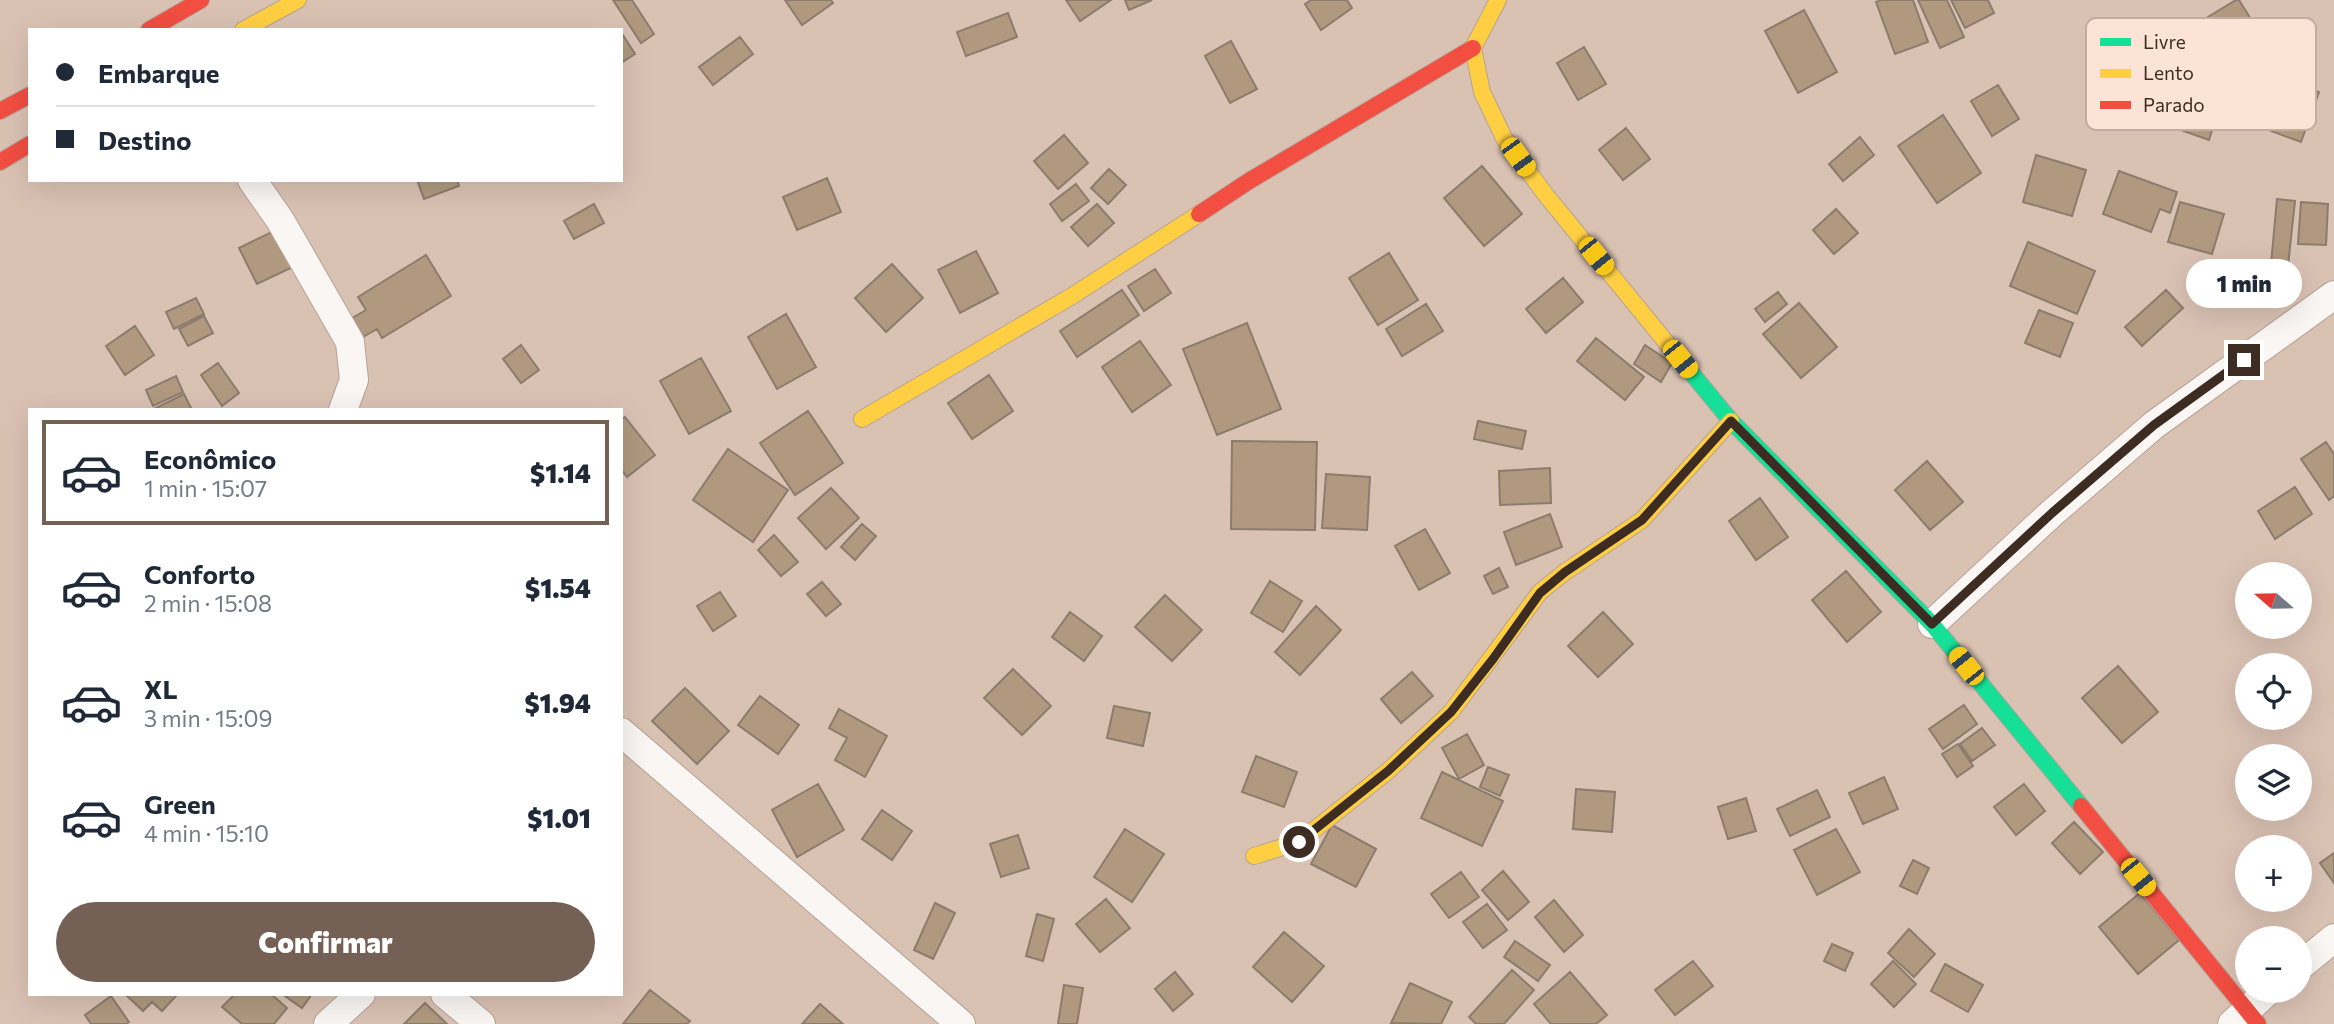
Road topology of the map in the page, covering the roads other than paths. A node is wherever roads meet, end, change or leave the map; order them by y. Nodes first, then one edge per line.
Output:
1 (201, 0) edge
2 (298, 0) edge
3 (1498, 0) edge
4 (152, 28) edge
5 (247, 28) edge
6 (1473, 48) junction
7 (28, 95) edge
8 (0, 111) edge
9 (28, 145) edge
10 (0, 162) edge
11 (253, 182) edge
12 (2334, 295) edge
13 (344, 408) edge
14 (862, 419) dead end
15 (1731, 421) junction
16 (1932, 624) junction
17 (623, 734) edge
18 (1254, 856) dead end
19 (2334, 938) edge
20 (2312, 956) edge
21 (360, 996) edge
22 (447, 996) edge
23 (2258, 1003) edge
24 (2245, 1019) edge
25 (328, 1024) edge
26 (481, 1024) edge
27 (961, 1024) edge

1 - 4 main road
2 - 5 main road
3 - 6 main road
6 - 14 main road
6 - 15 main road
7 - 8 main road
9 - 10 main road
11 - 13 street
12 - 16 street
15 - 16 main road
15 - 18 main road
16 - 24 main road
17 - 27 street
19 - 20 street
21 - 25 street
22 - 26 street
23 - 24 street

